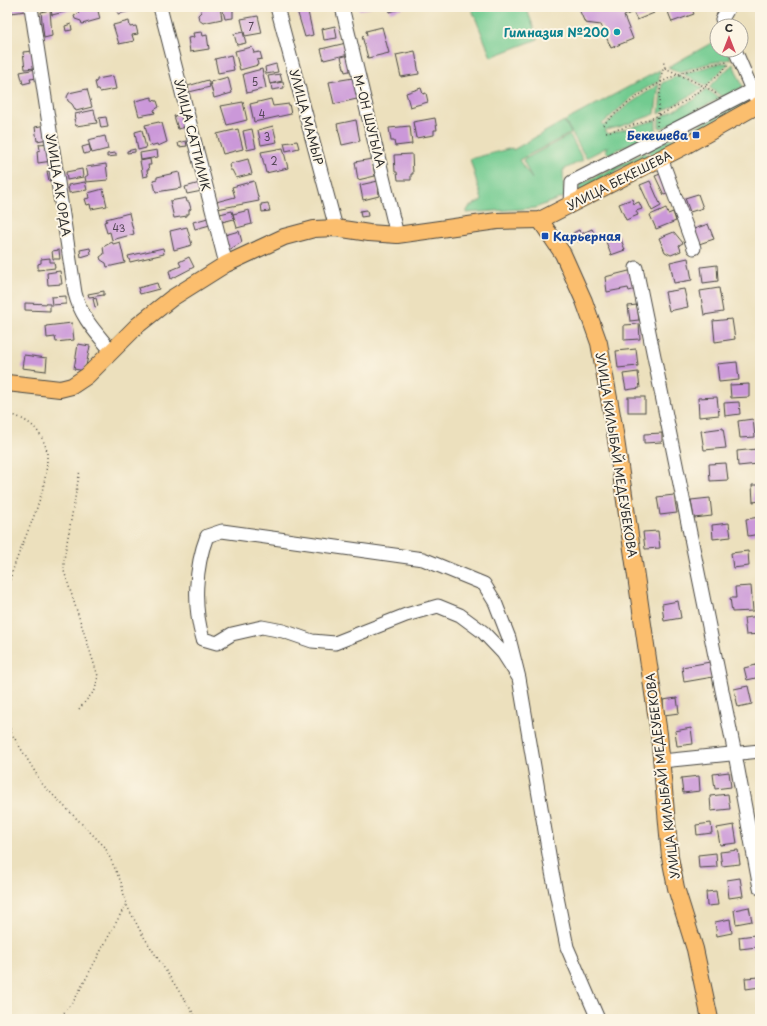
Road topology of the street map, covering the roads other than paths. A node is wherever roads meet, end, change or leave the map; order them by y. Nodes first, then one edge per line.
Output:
1 (31, 7) edge
2 (160, 7) edge
3 (277, 7) edge
4 (342, 7) edge
5 (729, 7) edge
6 (722, 18) edge
7 (739, 58) edge
8 (757, 99) edge
9 (661, 158) junction
10 (571, 205) junction
11 (540, 220) junction
12 (336, 228) junction
13 (397, 234) junction
14 (694, 248) dead end
15 (226, 264) junction
16 (636, 268) dead end
17 (112, 352) junction
18 (7, 383) edge
19 (519, 678) junction
20 (760, 751) edge
21 (735, 754) junction
22 (662, 761) junction
23 (760, 888) edge
24 (598, 1019) edge
25 (710, 1019) edge

1 - 17 street, УЛИЦА АК ОРДА
2 - 15 street, УЛИЦА САТТИЛИК
3 - 12 street, УЛИЦА МАМЫР
4 - 13 street, М-ОН ШУГЫЛА
5 - 6 street
7 - 8 street
8 - 9 main road, УЛИЦА БЕКЕШЕВА
8 - 10 street
9 - 10 main road, УЛИЦА БЕКЕШЕВА
9 - 14 street
10 - 11 main road, УЛИЦА БЕКЕШЕВА
11 - 13 main road
11 - 22 main road, УЛИЦА КИЛЫБАЙ МЕДЕУБЕКОВА
12 - 13 main road
12 - 15 main road
15 - 17 main road
16 - 21 street
17 - 18 main road
19 - 19 street
19 - 24 street
20 - 21 street
21 - 22 street
21 - 23 street
22 - 25 main road, УЛИЦА КИЛЫБАЙ МЕДЕУБЕКОВА

